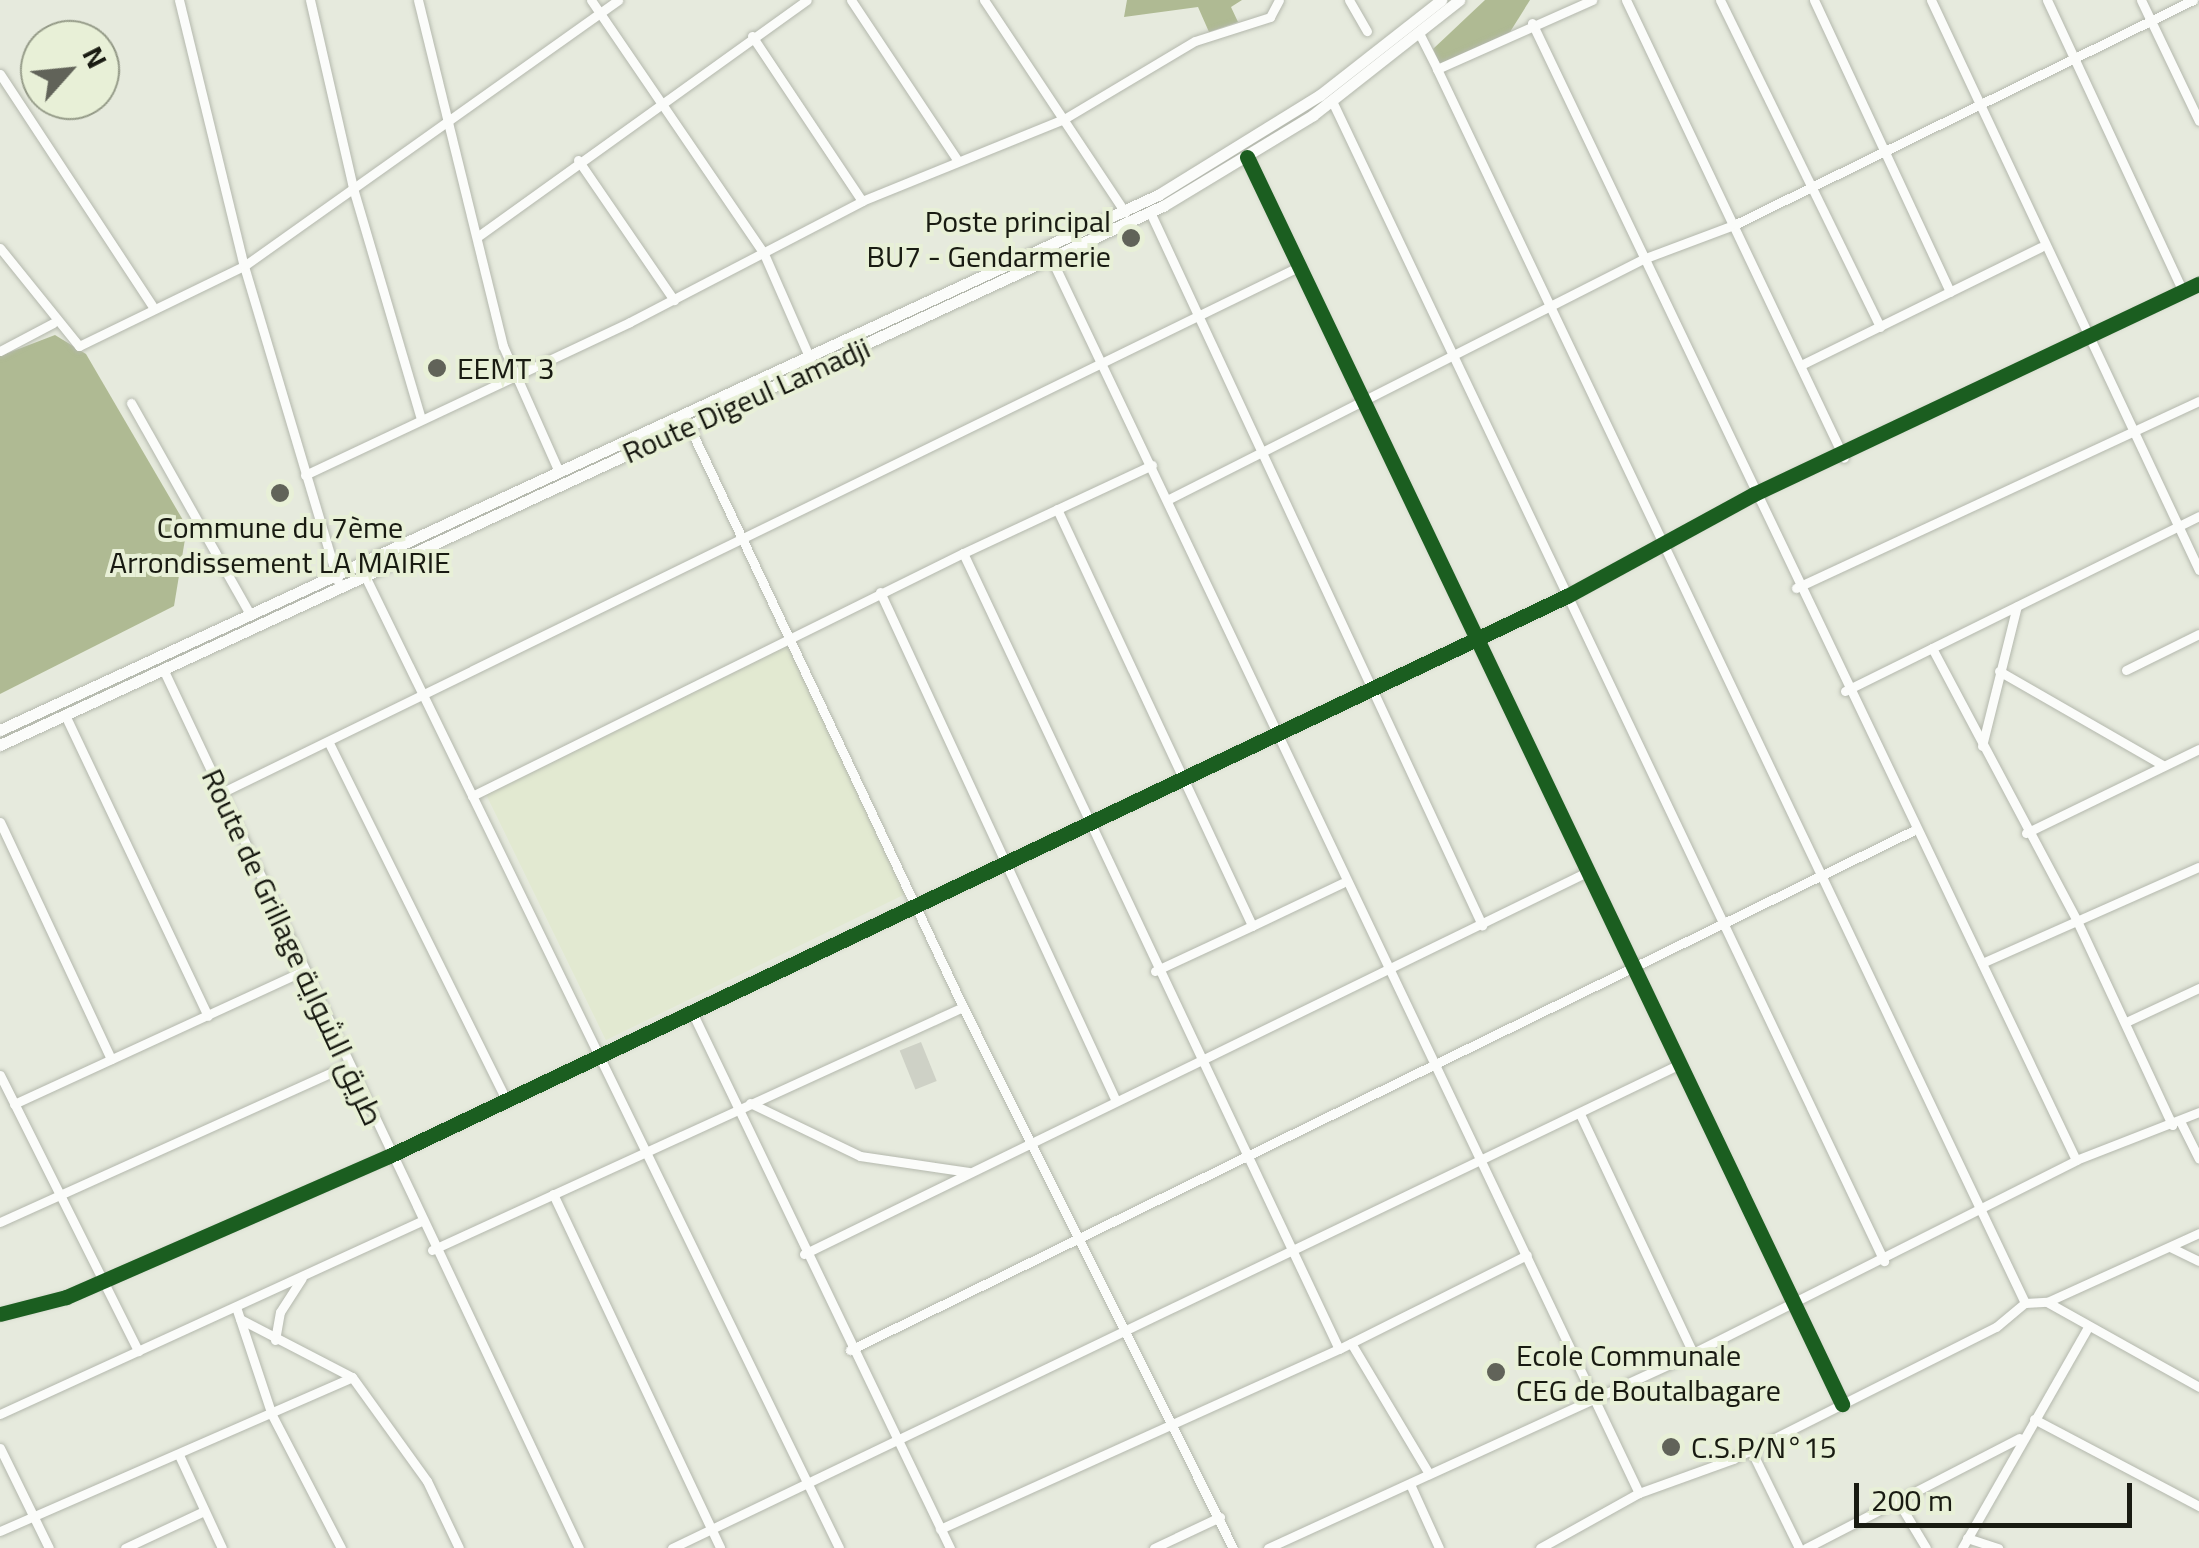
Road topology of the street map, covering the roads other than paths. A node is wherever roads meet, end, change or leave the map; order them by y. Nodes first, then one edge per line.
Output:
1 (180, 0) edge
2 (310, 0) edge
3 (590, 0) edge
4 (618, 0) edge
5 (807, 0) edge
6 (850, 0) edge
7 (984, 0) edge
8 (1279, 0) edge
9 (1349, 0) edge
10 (1441, 0) edge
11 (1459, 0) edge
12 (1592, 0) edge
13 (1626, 0) edge
14 (1720, 0) edge
15 (1814, 0) edge
16 (1931, 0) edge
17 (2046, 0) edge
18 (2141, 0) edge
19 (2194, 0) edge
20 (421, 2) edge
21 (599, 13) junction
22 (2152, 21) junction
23 (1532, 23) junction
24 (1367, 31) dead end
25 (1420, 35) junction
26 (752, 36) junction
27 (2074, 57) junction
28 (1437, 69) junction
29 (0, 74) edge
30 (658, 100) junction
31 (1332, 101) junction
32 (1980, 103) junction
33 (1064, 119) junction
34 (2199, 121) edge
35 (447, 122) junction
36 (1886, 150) junction
37 (1247, 157) junction
38 (956, 158) junction
39 (578, 160) junction
40 (1812, 186) junction
41 (353, 188) junction
42 (862, 201) junction
43 (1124, 212) junction
44 (1150, 212) junction
45 (1736, 224) junction
46 (477, 237) junction
47 (2041, 246) junction
48 (0, 248) edge
49 (764, 254) junction
50 (1049, 254) junction
51 (1643, 258) junction
52 (244, 266) junction
53 (1300, 266) junction
54 (2199, 284) edge
55 (2183, 291) junction
56 (1950, 292) junction
57 (674, 300) junction
58 (152, 305) junction
59 (1549, 305) junction
60 (1200, 316) junction
61 (53, 323) junction
62 (1880, 327) junction
63 (2087, 342) junction
64 (0, 351) edge
65 (1455, 359) junction
66 (810, 360) junction
67 (1102, 362) junction
68 (1801, 365) junction
69 (516, 378) junction
70 (2199, 401) edge
71 (1366, 403) junction
72 (131, 404) dead end
73 (421, 419) junction
74 (689, 426) junction
75 (2134, 433) junction
76 (1262, 453) junction
77 (1844, 458) junction
78 (1152, 465) junction
79 (558, 472) junction
80 (305, 475) junction
81 (1754, 494) junction
82 (1167, 500) junction
83 (1057, 509) junction
84 (2199, 516) edge
85 (2177, 526) junction
86 (744, 538) junction
87 (1662, 540) junction
88 (963, 552) junction
89 (2199, 570) edge
90 (336, 574) junction
91 (365, 576) junction
92 (341, 587) junction
93 (1796, 588) junction
94 (880, 592) junction
95 (1567, 596) junction
96 (2018, 606) junction
97 (250, 614) junction
98 (2199, 634) edge
99 (792, 640) junction
100 (1473, 640) junction
101 (1932, 648) junction
102 (2126, 670) dead end
103 (164, 671) junction
104 (1999, 671) junction
105 (1370, 689) junction
106 (1845, 690) junction
107 (422, 698) junction
108 (65, 716) junction
109 (0, 730) edge
110 (1273, 736) junction
111 (330, 743) junction
112 (0, 745) edge
113 (1982, 746) junction
114 (2199, 749) edge
115 (2164, 766) junction
116 (1182, 777) junction
117 (221, 793) junction
118 (472, 796) junction
119 (0, 822) edge
120 (1086, 824) junction
121 (1912, 831) junction
122 (2026, 833) junction
123 (1006, 864) junction
124 (2199, 866) edge
125 (1585, 873) junction
126 (1822, 877) junction
127 (1342, 882) junction
128 (919, 905) junction
129 (2078, 923) junction
130 (1482, 925) junction
131 (1252, 926) junction
132 (1724, 928) junction
133 (1982, 963) junction
134 (305, 970) junction
135 (1633, 970) junction
136 (1155, 971) junction
137 (1386, 976) junction
138 (2199, 988) edge
139 (963, 1007) junction
140 (692, 1012) junction
141 (208, 1016) junction
142 (2126, 1022) junction
143 (603, 1056) junction
144 (111, 1059) junction
145 (1678, 1064) junction
146 (348, 1065) junction
147 (1200, 1065) junction
148 (1432, 1070) junction
149 (0, 1075) edge
150 (506, 1101) junction
151 (1116, 1101) junction
152 (750, 1103) junction
153 (14, 1104) junction
154 (737, 1109) junction
155 (2199, 1112) edge
156 (1580, 1114) junction
157 (2176, 1123) junction
158 (1032, 1142) junction
159 (650, 1149) junction
160 (389, 1156) junction
161 (1244, 1158) junction
162 (1485, 1159) junction
163 (2076, 1160) junction
164 (2199, 1160) edge
165 (972, 1173) junction
166 (553, 1194) junction
167 (59, 1196) junction
168 (1978, 1208) junction
169 (0, 1222) edge
170 (420, 1222) junction
171 (2198, 1232) edge
172 (1080, 1239) junction
173 (2169, 1247) junction
174 (1298, 1249) junction
175 (432, 1250) junction
176 (804, 1254) junction
177 (1526, 1254) junction
178 (2186, 1254) junction
179 (1884, 1261) junction
180 (2199, 1261) edge
181 (303, 1275) junction
182 (101, 1277) junction
183 (2047, 1302) junction
184 (2026, 1303) junction
185 (1795, 1304) junction
186 (236, 1306) junction
187 (0, 1314) edge
188 (240, 1319) junction
189 (2088, 1327) junction
190 (1126, 1330) junction
191 (275, 1340) junction
192 (1352, 1343) junction
193 (1339, 1349) junction
194 (850, 1350) junction
195 (138, 1351) junction
196 (1693, 1354) junction
197 (352, 1377) junction
198 (2199, 1387) edge
199 (1592, 1400) junction
200 (1842, 1404) junction
201 (0, 1414) edge
202 (272, 1415) junction
203 (2034, 1419) junction
204 (1174, 1424) junction
205 (899, 1435) junction
206 (2021, 1437) junction
207 (0, 1448) edge
208 (1750, 1450) junction
209 (179, 1455) junction
210 (1429, 1474) junction
211 (806, 1478) junction
212 (1410, 1484) junction
213 (1640, 1492) junction
214 (1896, 1498) junction
215 (2199, 1506) edge
216 (204, 1511) junction
217 (32, 1516) junction
218 (1220, 1516) junction
219 (940, 1528) junction
220 (710, 1529) junction
221 (0, 1531) edge
222 (1964, 1543) edge
223 (49, 1548) edge
224 (125, 1548) edge
225 (222, 1548) edge
226 (341, 1548) edge
227 (460, 1548) edge
228 (579, 1548) edge
229 (672, 1548) edge
230 (720, 1548) edge
231 (839, 1548) edge
232 (950, 1548) edge
233 (1154, 1548) edge
234 (1233, 1548) edge
235 (1268, 1548) edge
236 (1439, 1548) edge
237 (1540, 1548) edge
238 (1803, 1548) edge
239 (1926, 1548) edge
240 (1998, 1548) edge

1 - 52 street
2 - 41 street
3 - 21 street
4 - 21 street
5 - 26 street
6 - 38 street
7 - 33 street
8 - 33 street
9 - 24 street
10 - 43 main road
11 - 25 main road, Route Digeul Lamadji
12 - 23 street
13 - 45 street
14 - 40 street
15 - 36 street
16 - 32 street
17 - 27 street
18 - 22 street
19 - 22 street
20 - 35 street
21 - 30 street
21 - 35 street
22 - 27 street
22 - 34 street
23 - 28 street
23 - 51 street
25 - 28 street
25 - 31 main road, Route Digeul Lamadji
26 - 30 street
26 - 42 street
27 - 32 street
27 - 55 street
28 - 59 street
29 - 58 street
30 - 39 street
30 - 49 street
31 - 37 main road, Route Digeul Lamadji
31 - 65 street
32 - 36 street
32 - 47 street
33 - 38 street
33 - 43 street
35 - 41 street
35 - 46 street
36 - 40 street
36 - 56 street
37 - 44 main road, Route Digeul Lamadji
37 - 53 street
38 - 42 street
39 - 46 street
39 - 57 street
40 - 45 street
40 - 62 street
41 - 52 street
41 - 73 street
42 - 49 street
43 - 50 main road
44 - 50 main road, Route Digeul Lamadji
44 - 60 street
45 - 51 street
45 - 68 street
46 - 69 street
47 - 56 street
47 - 63 street
48 - 61 street
49 - 57 street
49 - 66 street
50 - 66 main road
50 - 67 street
50 - 74 main road, Route Digeul Lamadji
51 - 59 street
51 - 81 street
52 - 58 street
52 - 80 street
53 - 60 street
53 - 71 street
54 - 55 street
55 - 63 street
56 - 62 street
57 - 69 street
58 - 61 street
59 - 65 street
59 - 87 street
60 - 67 street
60 - 76 street
61 - 64 street
62 - 68 street
63 - 75 street
63 - 77 street
65 - 71 street
65 - 95 street
66 - 79 main road
67 - 78 street
67 - 86 street
68 - 77 street
69 - 73 street
69 - 79 street
70 - 75 street
71 - 76 street
71 - 100 street
72 - 97 street
73 - 80 street
74 - 86 street
74 - 91 main road, Route Digeul Lamadji
75 - 85 street
75 - 93 street
76 - 82 street
76 - 105 street
77 - 81 street
78 - 82 street
78 - 83 street
79 - 90 main road
80 - 90 street
81 - 87 street
81 - 93 street
82 - 110 street
83 - 88 street
83 - 116 street
84 - 85 street
85 - 89 street
85 - 96 street
86 - 99 street
86 - 107 street
87 - 95 street
87 - 126 street
88 - 94 street
88 - 120 street
90 - 92 street
90 - 97 main road
91 - 92 main road, Route Digeul Lamadji
91 - 107 street
92 - 103 main road, Route Digeul Lamadji
93 - 106 street
94 - 99 street
94 - 123 street
95 - 100 street
95 - 132 street
96 - 101 street
96 - 104 street
97 - 109 main road
98 - 102 street
99 - 118 street
99 - 128 street
100 - 105 street
100 - 125 street
101 - 106 street
101 - 113 street
103 - 108 main road, Route Digeul Lamadji
103 - 117 street, Route de Grillage طريق الشواية
104 - 113 street
104 - 115 street
105 - 110 street
105 - 130 street
106 - 121 street
107 - 111 street
107 - 118 street
108 - 112 main road, Route Digeul Lamadji
108 - 141 street
110 - 116 street
110 - 127 street
111 - 117 street
111 - 150 street
113 - 122 street
114 - 115 street
115 - 122 street
116 - 120 street
116 - 131 street
117 - 134 street, Route de Grillage طريق الشواية
118 - 143 street
119 - 144 street
120 - 123 street
120 - 136 street
121 - 126 street
121 - 133 street
122 - 129 street
123 - 128 street
123 - 151 street
124 - 129 street
125 - 130 street
125 - 135 street
126 - 132 street
126 - 168 street
127 - 131 street
127 - 137 street
128 - 139 street
128 - 140 street
129 - 133 street
129 - 142 street
130 - 137 street
131 - 136 street
132 - 135 street
132 - 179 street
133 - 163 street
134 - 141 street
134 - 146 street, Route de Grillage طريق الشواية
135 - 145 street
135 - 148 street
136 - 147 street
137 - 147 street
137 - 148 street
138 - 142 street
139 - 152 street
139 - 158 street
140 - 143 street
140 - 154 street
141 - 144 street
142 - 157 street
143 - 150 street
143 - 159 street
144 - 153 street
145 - 156 street
145 - 185 street
146 - 160 street, Route de Grillage طريق الشواية
146 - 167 street
147 - 151 street
147 - 161 street
148 - 161 street
148 - 162 street
149 - 153 street
150 - 160 street
151 - 158 street
152 - 154 street
152 - 165 street
153 - 167 street
154 - 159 street
154 - 176 street
155 - 157 street
156 - 162 street
156 - 196 street
157 - 163 street
157 - 164 street
158 - 165 street
158 - 172 street
159 - 166 street
159 - 211 street
160 - 170 street, Route de Grillage طريق الشواية
160 - 182 street
161 - 172 street
161 - 174 street
162 - 174 street
162 - 177 street
163 - 168 street
165 - 176 street
166 - 175 street
166 - 220 street
167 - 169 street
167 - 182 street
168 - 179 street
168 - 184 street
170 - 175 street, Route de Grillage طريق الشواية
170 - 181 street
171 - 173 street
171 - 178 street
172 - 190 street
172 - 194 street
173 - 178 street
173 - 183 street
174 - 190 street
174 - 193 street
175 - 228 street, Route de Grillage طريق الشواية
176 - 194 street
177 - 192 street
177 - 199 street
178 - 180 street
179 - 185 street
181 - 186 street
181 - 191 street
182 - 187 street
182 - 195 street
183 - 184 street
183 - 189 street
184 - 200 street
185 - 196 street
185 - 200 street
186 - 188 street
186 - 195 street
188 - 191 street
188 - 202 street
189 - 198 street
189 - 203 street
190 - 204 street
190 - 205 street
191 - 197 street
192 - 193 street
192 - 210 street
193 - 204 street
194 - 205 street
195 - 201 street
196 - 199 street
197 - 202 street
197 - 227 street
199 - 210 street
199 - 213 street
200 - 208 street
202 - 209 street
202 - 226 street
203 - 206 street
203 - 215 street
204 - 218 street
204 - 219 street
205 - 211 street
205 - 219 street
206 - 214 street
206 - 222 street
207 - 217 street
208 - 213 street
208 - 238 street
209 - 216 street
209 - 217 street
210 - 212 street
211 - 220 street
211 - 231 street
212 - 235 street
212 - 236 street
213 - 237 street
214 - 238 street
214 - 239 street
216 - 224 street
216 - 225 street
217 - 221 street
217 - 223 street
218 - 233 street
218 - 234 street
219 - 232 street
220 - 229 street
220 - 230 street
222 - 240 street

